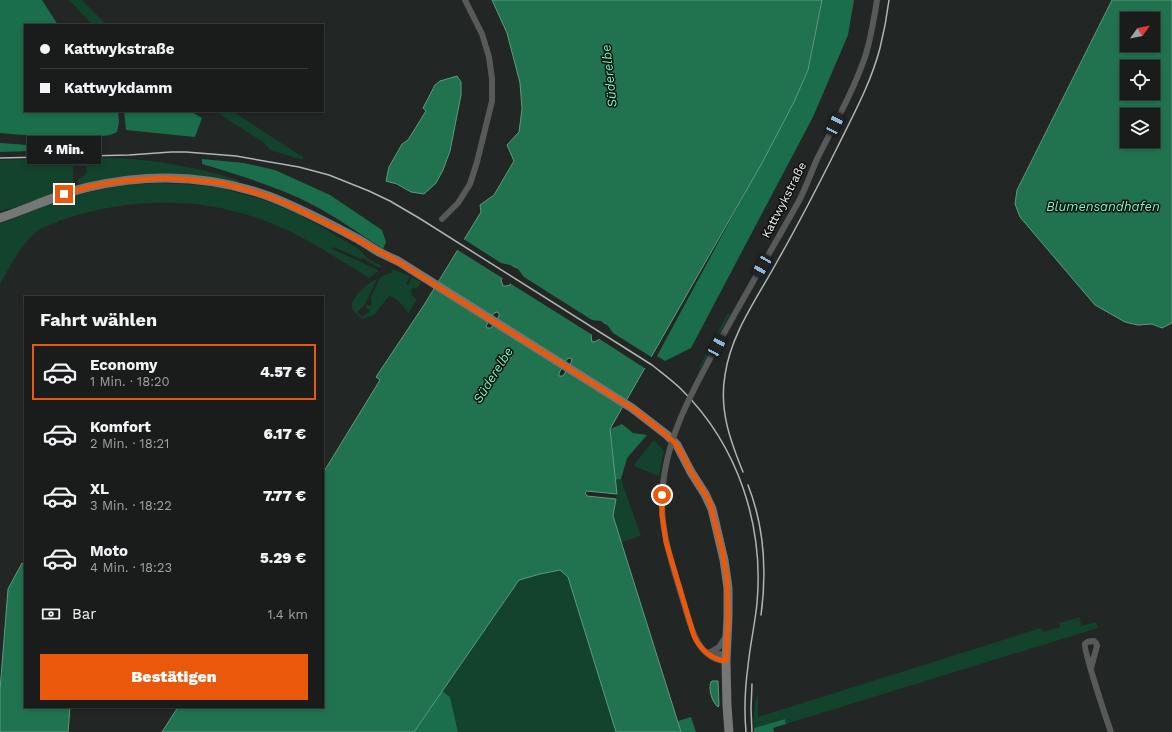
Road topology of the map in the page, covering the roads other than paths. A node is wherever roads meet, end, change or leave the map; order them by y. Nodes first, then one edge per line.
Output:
1 (465, 0) edge
2 (877, 0) edge
3 (0, 218) edge
4 (442, 219) dead end
5 (728, 633) junction
6 (709, 652) junction
7 (726, 661) junction
8 (1091, 668) dead end
9 (729, 732) edge
10 (1110, 732) edge

1 - 4 street
2 - 6 street, Kattwykstraße, bridge
3 - 5 main road
5 - 6 street
5 - 7 main road
6 - 7 street, Kattwykstraße
7 - 9 main road
8 - 10 street

